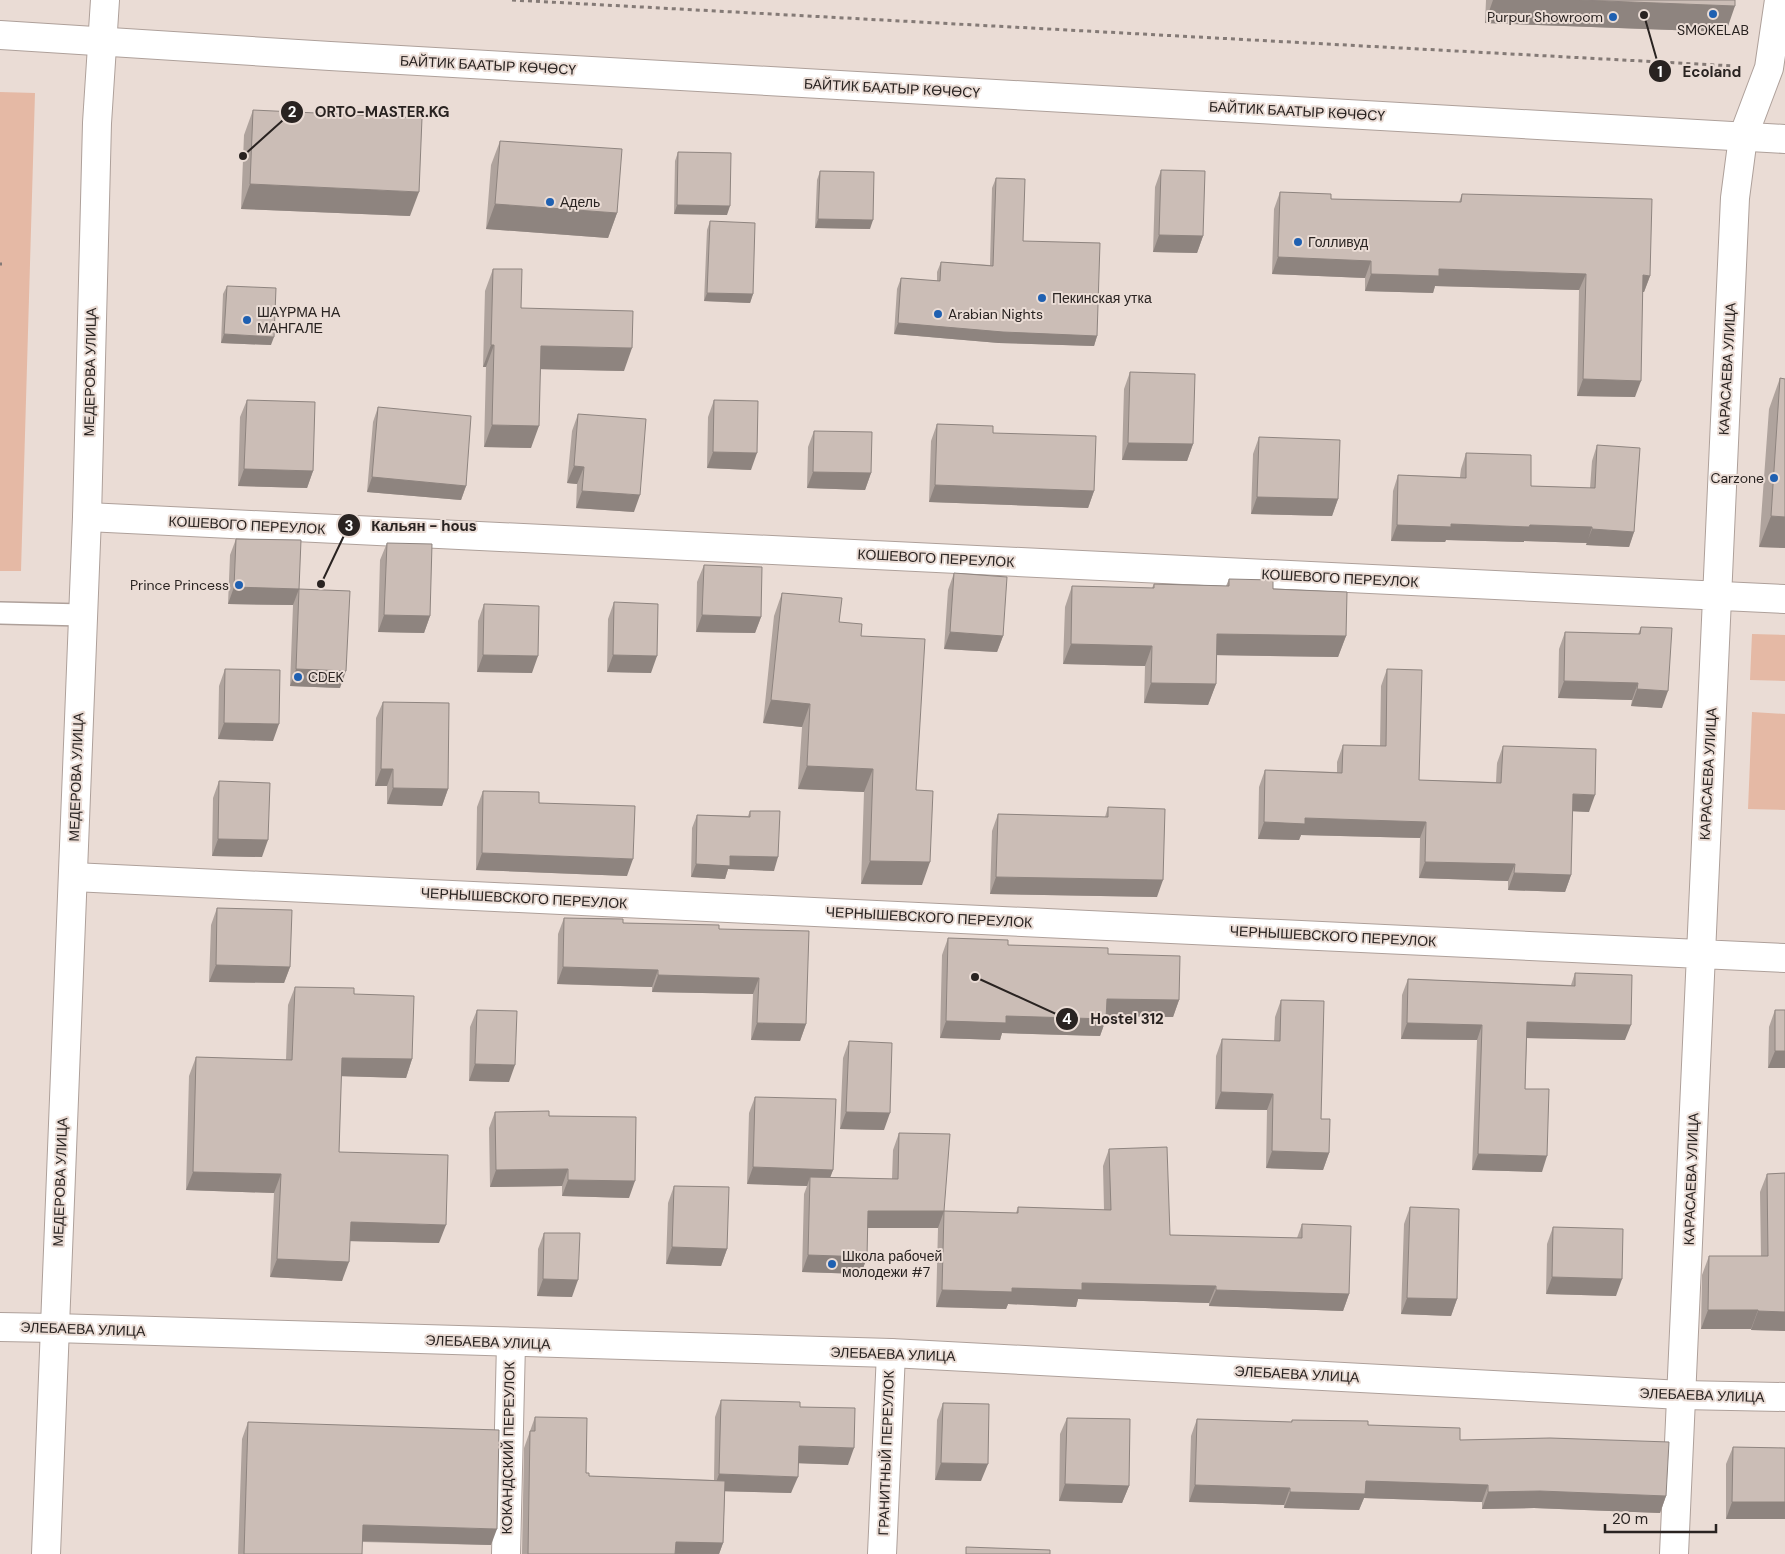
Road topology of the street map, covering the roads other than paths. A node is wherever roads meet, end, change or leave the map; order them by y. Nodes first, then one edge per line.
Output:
1 (105, 0) edge
2 (1779, 0) edge
3 (0, 35) edge
4 (103, 40) junction
5 (1743, 137) junction
6 (1785, 139) edge
7 (87, 517) junction
8 (1716, 596) junction
9 (1785, 599) edge
10 (0, 613) edge
11 (83, 615) junction
12 (72, 877) junction
13 (1700, 954) junction
14 (1785, 958) edge
15 (0, 1327) edge
16 (54, 1328) junction
17 (511, 1343) junction
18 (890, 1353) junction
19 (1682, 1395) junction
20 (1785, 1398) edge
21 (46, 1554) edge
22 (506, 1554) edge
23 (882, 1554) edge
24 (1674, 1554) edge

1 - 4 street, МЕДЕРОВА УЛИЦА
2 - 5 street, КАРАСАЕВА УЛИЦА
3 - 4 street, БАЙТИК БААТЫР КӨЧӨСҮ
4 - 5 street, БАЙТИК БААТЫР КӨЧӨСҮ
4 - 7 street, МЕДЕРОВА УЛИЦА
5 - 6 street, БАЙТИК БААТЫР КӨЧӨСҮ
5 - 8 street, КАРАСАЕВА УЛИЦА
7 - 8 street, КОШЕВОГО ПЕРЕУЛОК
7 - 11 street, МЕДЕРОВА УЛИЦА
8 - 9 street, КОШЕВОГО ПЕРЕУЛОК
8 - 13 street, КАРАСАЕВА УЛИЦА
10 - 11 lane
11 - 12 street, МЕДЕРОВА УЛИЦА
12 - 13 street, ЧЕРНЫШЕВСКОГО ПЕРЕУЛОК
12 - 16 street, МЕДЕРОВА УЛИЦА
13 - 14 street, ЧЕРНЫШЕВСКОГО ПЕРЕУЛОК
13 - 19 street, КАРАСАЕВА УЛИЦА
15 - 16 street, ЭЛЕБАЕВА УЛИЦА
16 - 17 street, ЭЛЕБАЕВА УЛИЦА
16 - 21 street, МЕДЕРОВА УЛИЦА
17 - 18 street, ЭЛЕБАЕВА УЛИЦА
17 - 22 street, КОКАНДСКИЙ ПЕРЕУЛОК
18 - 19 street, ЭЛЕБАЕВА УЛИЦА
18 - 23 street, ГРАНИТНЫЙ ПЕРЕУЛОК
19 - 20 street, ЭЛЕБАЕВА УЛИЦА
19 - 24 street, КАРАСАЕВА УЛИЦА

